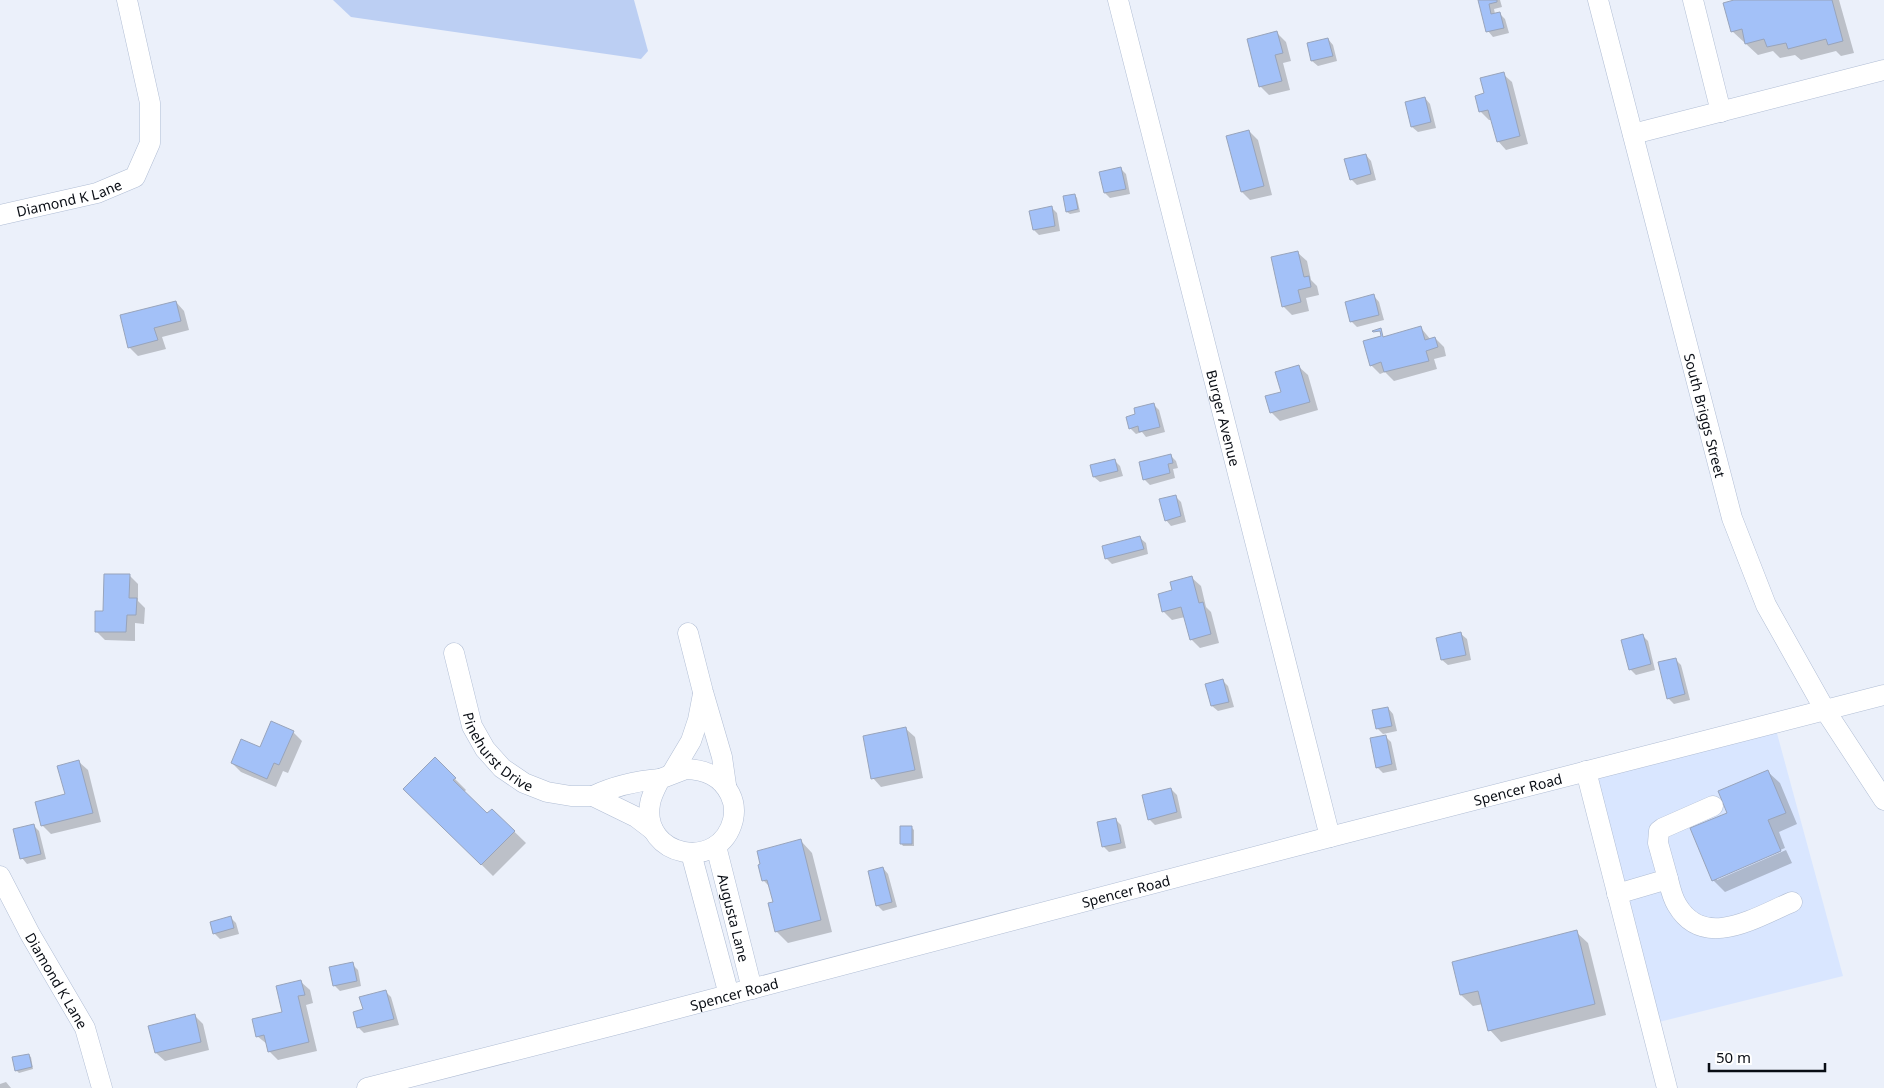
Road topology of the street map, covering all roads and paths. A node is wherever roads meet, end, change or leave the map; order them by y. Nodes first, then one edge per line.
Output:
1 (127, 0) edge
2 (1118, 0) edge
3 (1598, 0) edge
4 (1693, 0) edge
5 (1884, 70) edge
6 (1721, 112) junction
7 (1633, 134) junction
8 (0, 215) edge
9 (688, 633) dead end
10 (454, 652) dead end
11 (703, 692) junction
12 (1884, 695) edge
13 (1825, 710) junction
14 (1586, 771) junction
15 (666, 776) junction
16 (726, 785) junction
17 (593, 796) junction
18 (1884, 800) edge
19 (1713, 806) dead end
20 (653, 830) junction
21 (1330, 837) junction
22 (716, 846) junction
23 (691, 853) junction
24 (0, 876) edge
25 (1668, 879) junction
26 (1617, 894) junction
27 (1792, 902) dead end
28 (752, 989) junction
29 (729, 995) junction
30 (102, 1088) edge
31 (367, 1088) edge
32 (1667, 1088) edge

1 - 8 street, Diamond K Lane
2 - 21 street, Burger Avenue
3 - 7 street, South Briggs Street
4 - 6 street
5 - 6 street
6 - 7 street
7 - 13 street, South Briggs Street
9 - 11 street
10 - 17 street, Pinehurst Drive
11 - 15 street
11 - 16 street
12 - 13 street, Spencer Road
13 - 14 street, Spencer Road
13 - 18 street, South Briggs Street
14 - 21 street, Spencer Road
14 - 26 street
15 - 16 street
15 - 17 street, Pinehurst Drive
15 - 20 street
16 - 22 street
17 - 20 street, Pinehurst Drive
19 - 25 street
20 - 23 street
21 - 28 street, Spencer Road
22 - 23 street
22 - 28 street, Augusta Lane
23 - 29 street, Augusta Lane
24 - 30 street, Diamond K Lane
25 - 26 street
25 - 27 street
26 - 32 street
28 - 29 street, Spencer Road
29 - 31 street, Spencer Road

